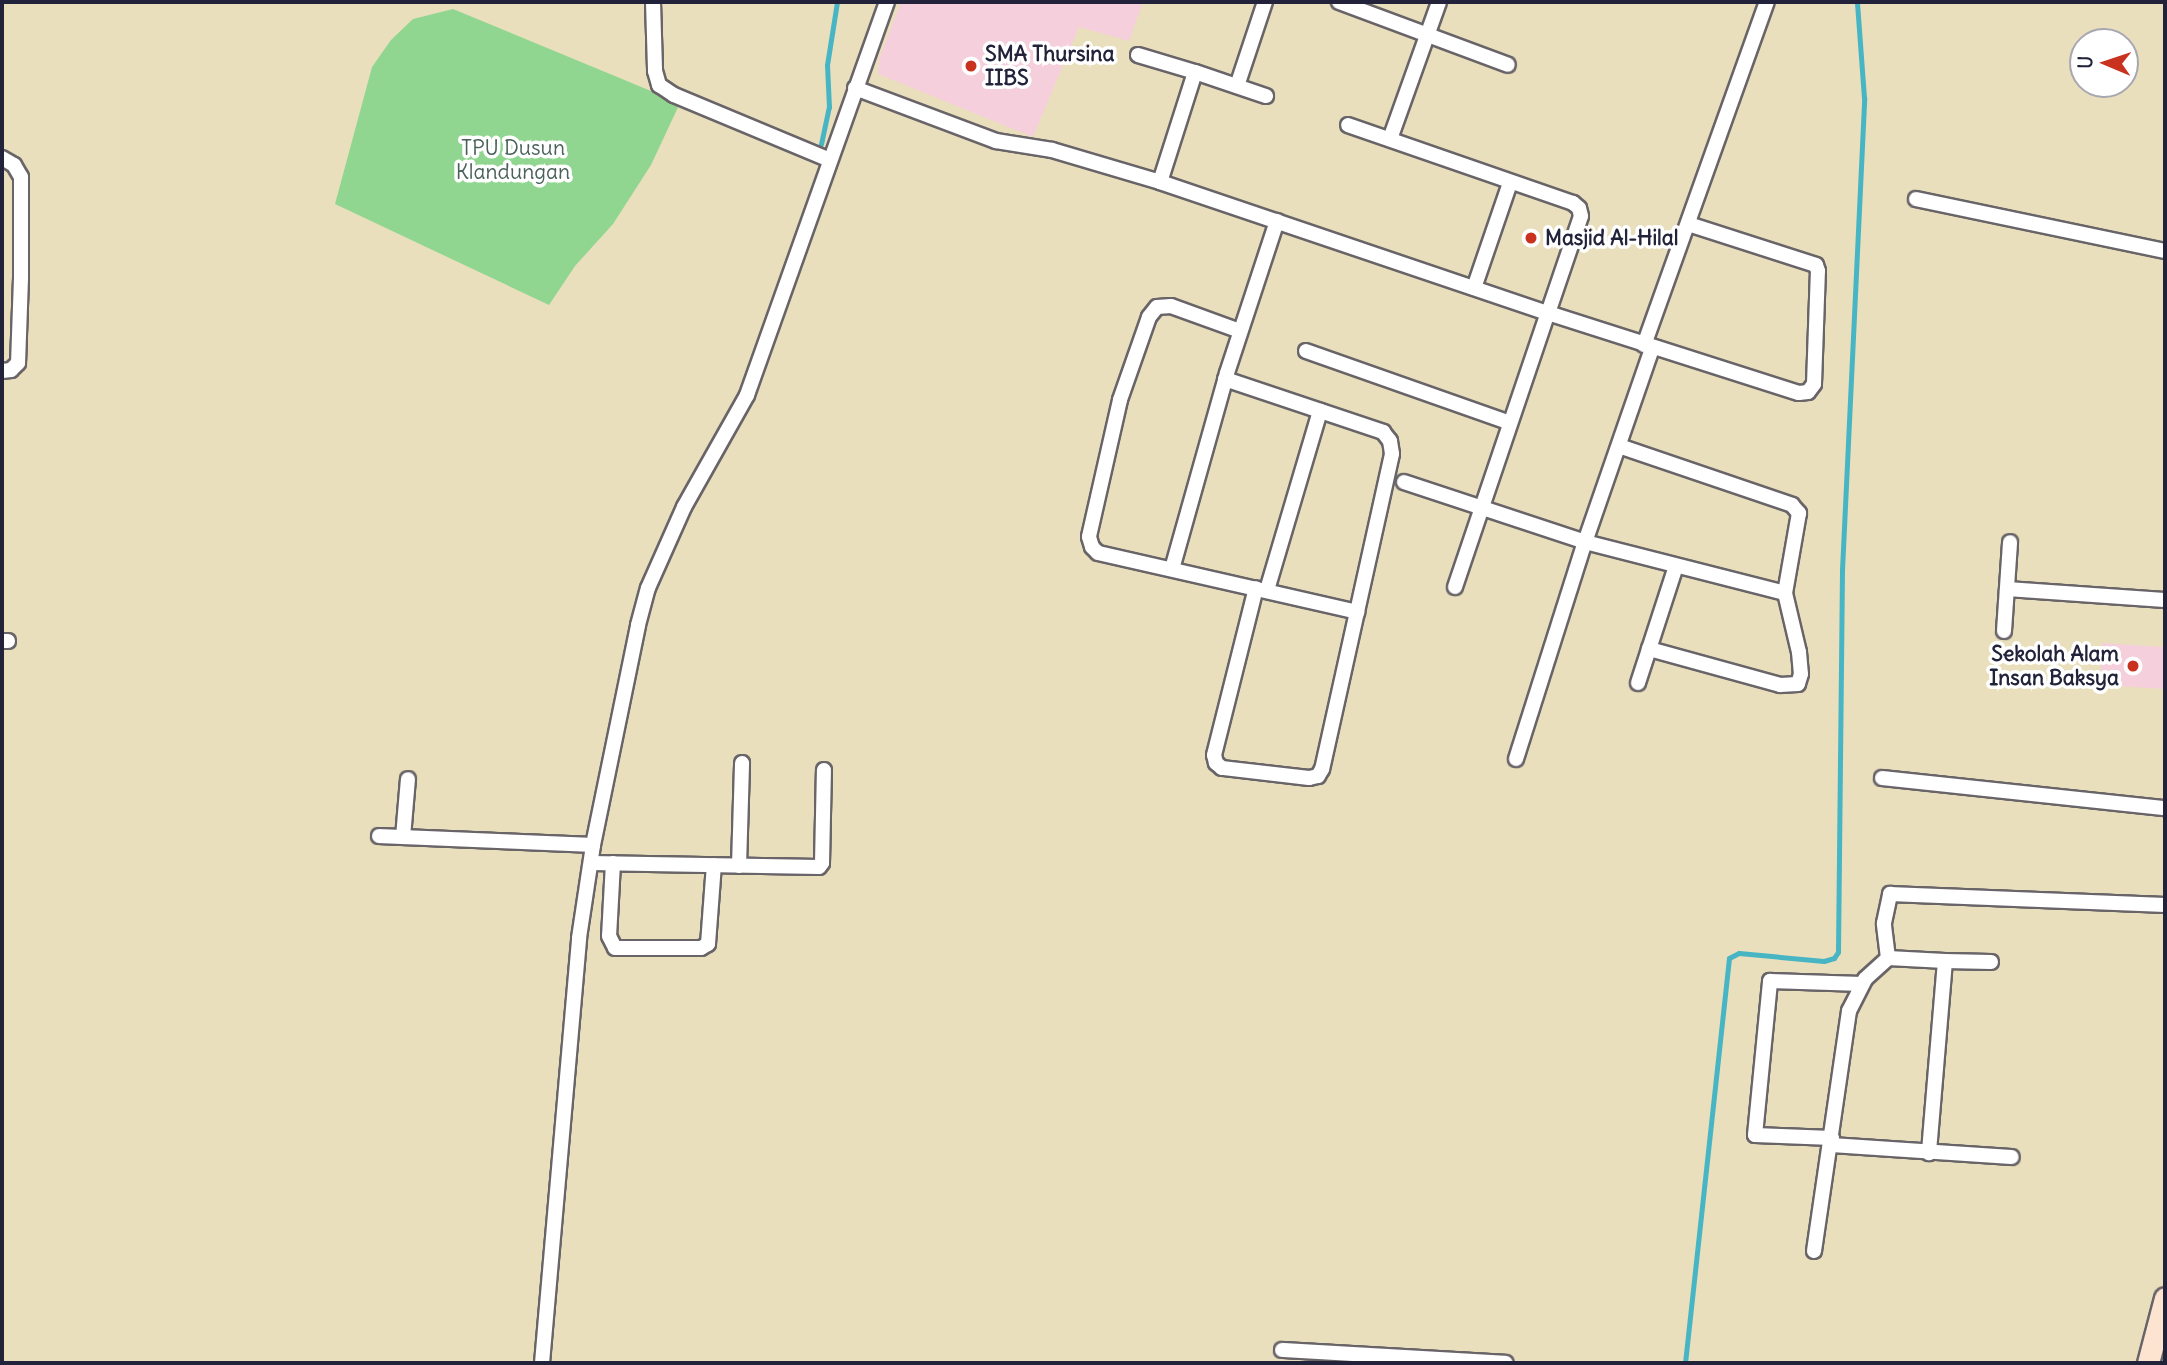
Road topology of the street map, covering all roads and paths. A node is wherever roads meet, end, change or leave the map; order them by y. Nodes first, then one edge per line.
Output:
1 (653, 2) edge
2 (887, 2) edge
3 (1265, 2) edge
4 (1339, 2) edge
5 (1439, 2) edge
6 (1767, 2) edge
7 (1427, 35) junction
8 (1138, 55) dead end
9 (1508, 65) dead end
10 (1195, 72) junction
11 (1237, 86) junction
12 (855, 88) junction
13 (1266, 96) dead end
14 (1348, 125) dead end
15 (1390, 139) junction
16 (2, 158) edge
17 (830, 160) junction
18 (1160, 182) junction
19 (1510, 183) junction
20 (1916, 199) dead end
21 (1277, 221) junction
22 (1688, 224) junction
23 (2165, 251) edge
24 (1474, 288) junction
25 (1548, 313) junction
26 (1241, 331) junction
27 (1648, 347) junction
28 (1306, 351) dead end
29 (2, 371) edge
30 (1225, 379) junction
31 (1320, 411) junction
32 (1510, 423) junction
33 (1619, 446) junction
34 (1404, 482) dead end
35 (1481, 508) junction
36 (1585, 542) junction
37 (2010, 542) dead end
38 (1676, 566) junction
39 (1172, 569) junction
40 (1455, 587) dead end
41 (1261, 589) junction
42 (2007, 589) junction
43 (1786, 593) junction
44 (2165, 600) edge
45 (1357, 612) junction
46 (2004, 631) dead end
47 (1649, 649) junction
48 (1637, 683) dead end
49 (1516, 759) dead end
50 (741, 763) dead end
51 (824, 770) dead end
52 (1882, 778) dead end
53 (408, 779) dead end
54 (2165, 808) edge
55 (379, 836) dead end
56 (402, 837) junction
57 (593, 845) junction
58 (591, 863) junction
59 (613, 863) junction
60 (714, 865) junction
61 (738, 866) junction
62 (2165, 905) edge
63 (1888, 958) junction
64 (1945, 961) junction
65 (1991, 962) dead end
66 (1862, 984) junction
67 (1832, 1142) junction
68 (1930, 1153) junction
69 (2012, 1157) dead end
70 (1814, 1251) dead end
71 (2165, 1298) edge
72 (1282, 1350) dead end
73 (1449, 1361) edge
74 (542, 1363) edge
75 (1506, 1363) edge
76 (2148, 1363) edge

1 - 17 street
2 - 12 street
3 - 11 street
4 - 7 street
5 - 7 street
6 - 22 street
7 - 9 street
7 - 15 street
8 - 10 street
10 - 11 street
10 - 18 street
11 - 13 street
12 - 17 street
12 - 18 street
14 - 15 street
15 - 19 street
16 - 29 street
17 - 57 street
18 - 21 street
19 - 24 street
19 - 25 street
20 - 23 street
21 - 24 street
21 - 26 street
22 - 27 street
22 - 27 street
24 - 25 street
25 - 27 street
25 - 32 street
26 - 30 street
26 - 39 street
27 - 33 street
28 - 32 street
30 - 31 street
30 - 39 street
31 - 41 street
31 - 45 street
32 - 35 street
33 - 36 street
33 - 43 street
34 - 35 street
35 - 36 street
35 - 40 street
36 - 38 street
36 - 49 street
37 - 42 street
38 - 43 street
38 - 47 street
39 - 41 street
41 - 45 street
41 - 45 street
42 - 44 street
42 - 46 street
43 - 47 street
47 - 48 street
50 - 61 street
51 - 61 street
52 - 54 street
53 - 56 street
55 - 56 street
56 - 57 street
57 - 58 street
58 - 59 street
58 - 74 street
59 - 60 street
59 - 60 street
60 - 61 street
62 - 63 street
63 - 64 street
63 - 66 street
64 - 65 street
64 - 68 street
66 - 67 street
66 - 67 street
67 - 68 street
67 - 70 street
68 - 69 street
71 - 76 main road
72 - 73 street
73 - 75 street

